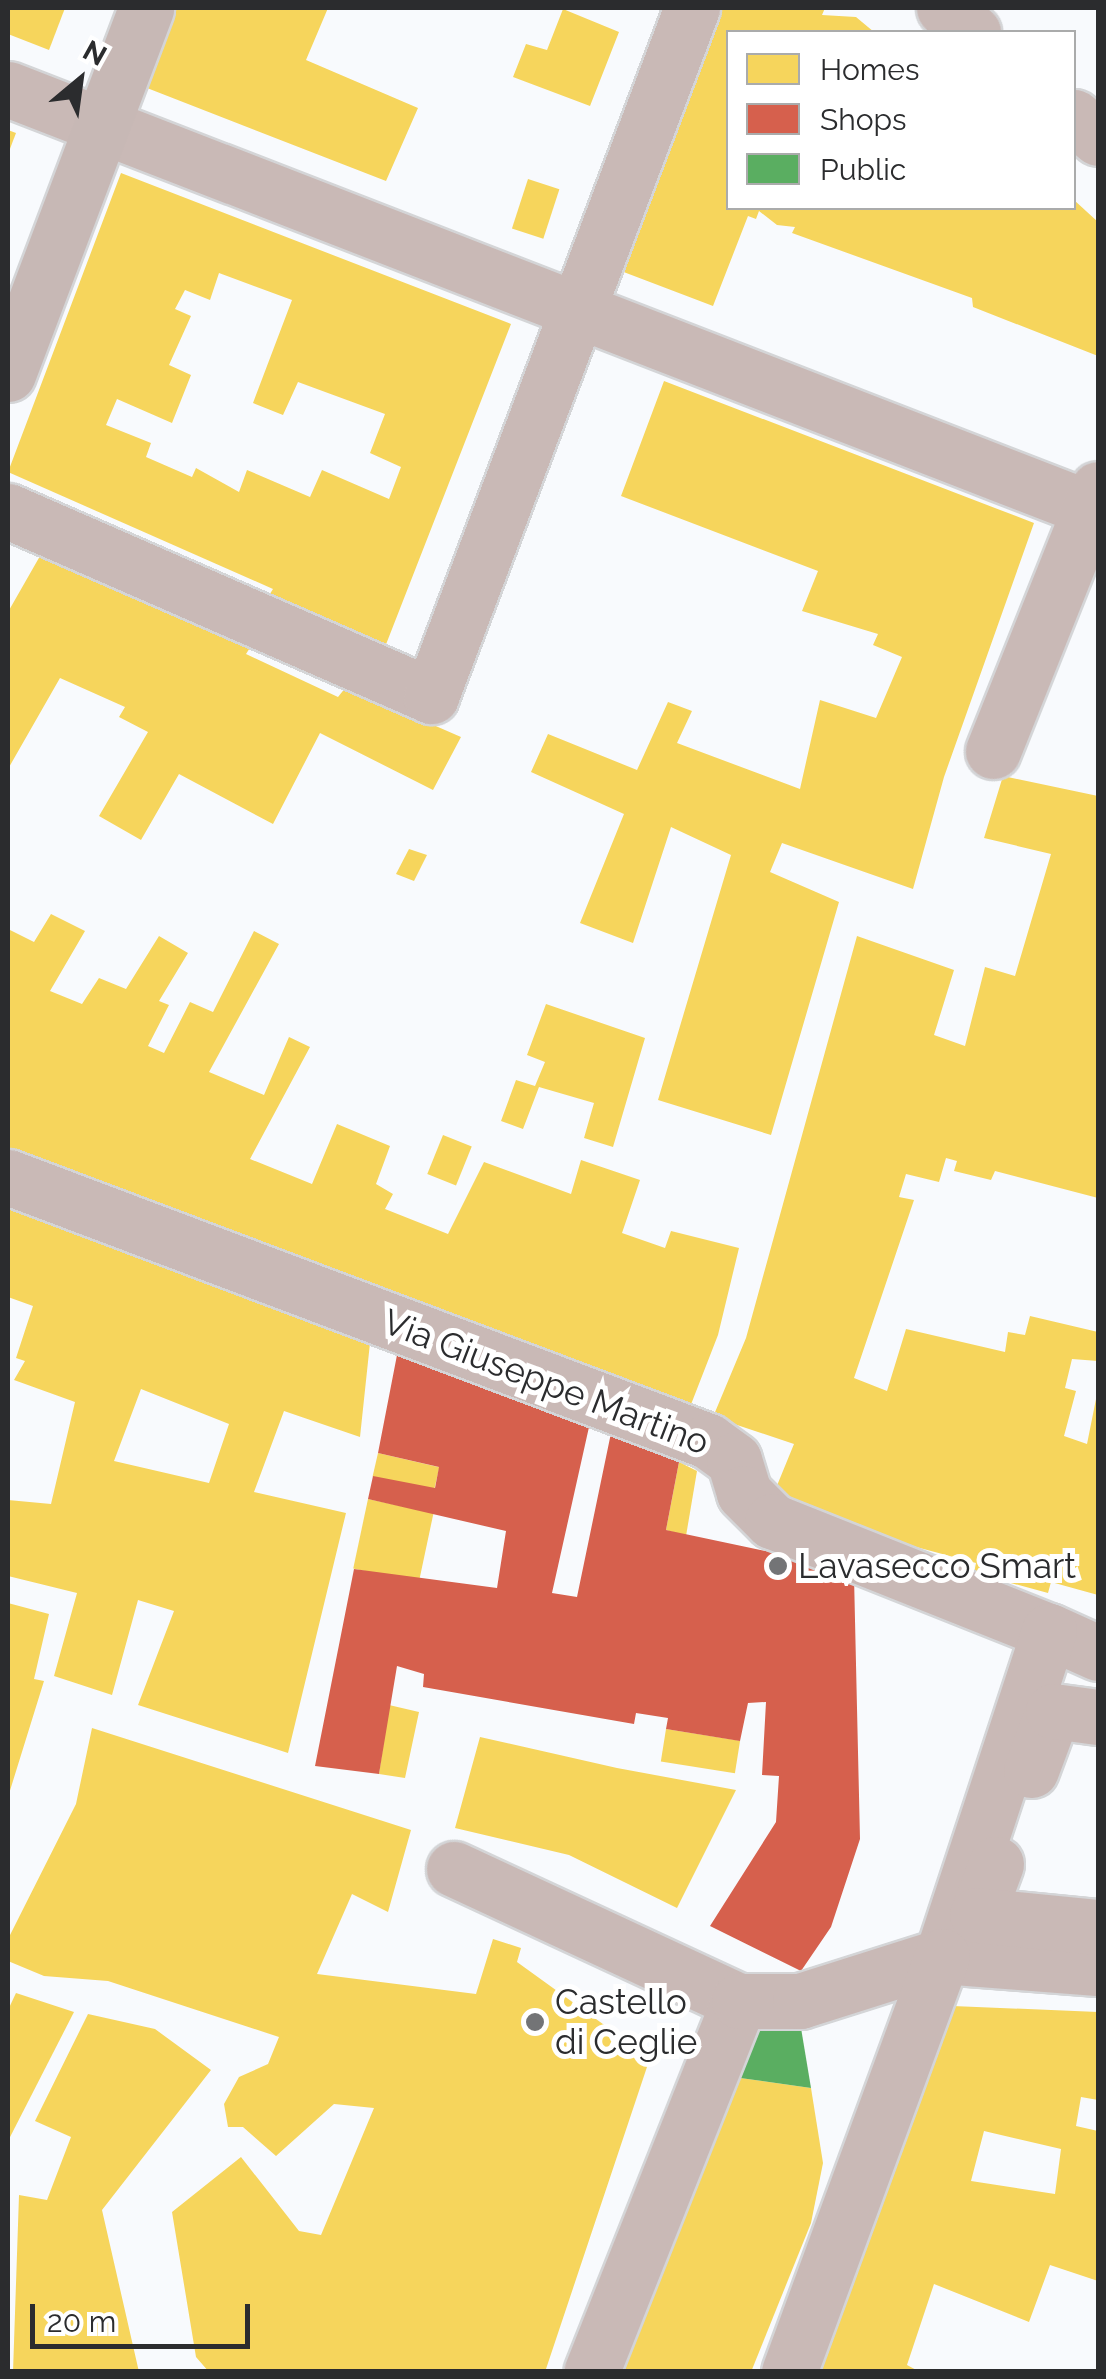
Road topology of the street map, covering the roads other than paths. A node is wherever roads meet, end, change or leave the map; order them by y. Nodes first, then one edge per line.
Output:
1 (146, 8) edge
2 (692, 8) edge
3 (944, 8) edge
4 (971, 30) edge
5 (8, 89) edge
6 (1076, 119) edge
7 (100, 127) junction
8 (1098, 138) edge
9 (573, 310) junction
10 (8, 374) edge
11 (1094, 499) edge
12 (8, 511) edge
13 (993, 751) dead end
14 (8, 1178) edge
15 (1049, 1631) junction
16 (1098, 1653) edge
17 (1098, 1717) edge
18 (454, 1869) dead end
19 (1098, 1927) edge
20 (942, 1956) junction
21 (1098, 1968) edge
22 (739, 2000) junction
23 (591, 2372) edge
24 (790, 2372) edge

1 - 7 street
2 - 9 street
3 - 4 street
5 - 7 street
6 - 8 street
7 - 9 street
7 - 10 street
9 - 11 street
9 - 12 street
11 - 13 street
14 - 15 street, Via Giuseppe Martino
15 - 16 street, Via Giuseppe Martino
15 - 20 street
17 - 19 street
18 - 22 street
20 - 21 street
20 - 22 street
20 - 24 street
22 - 23 street

